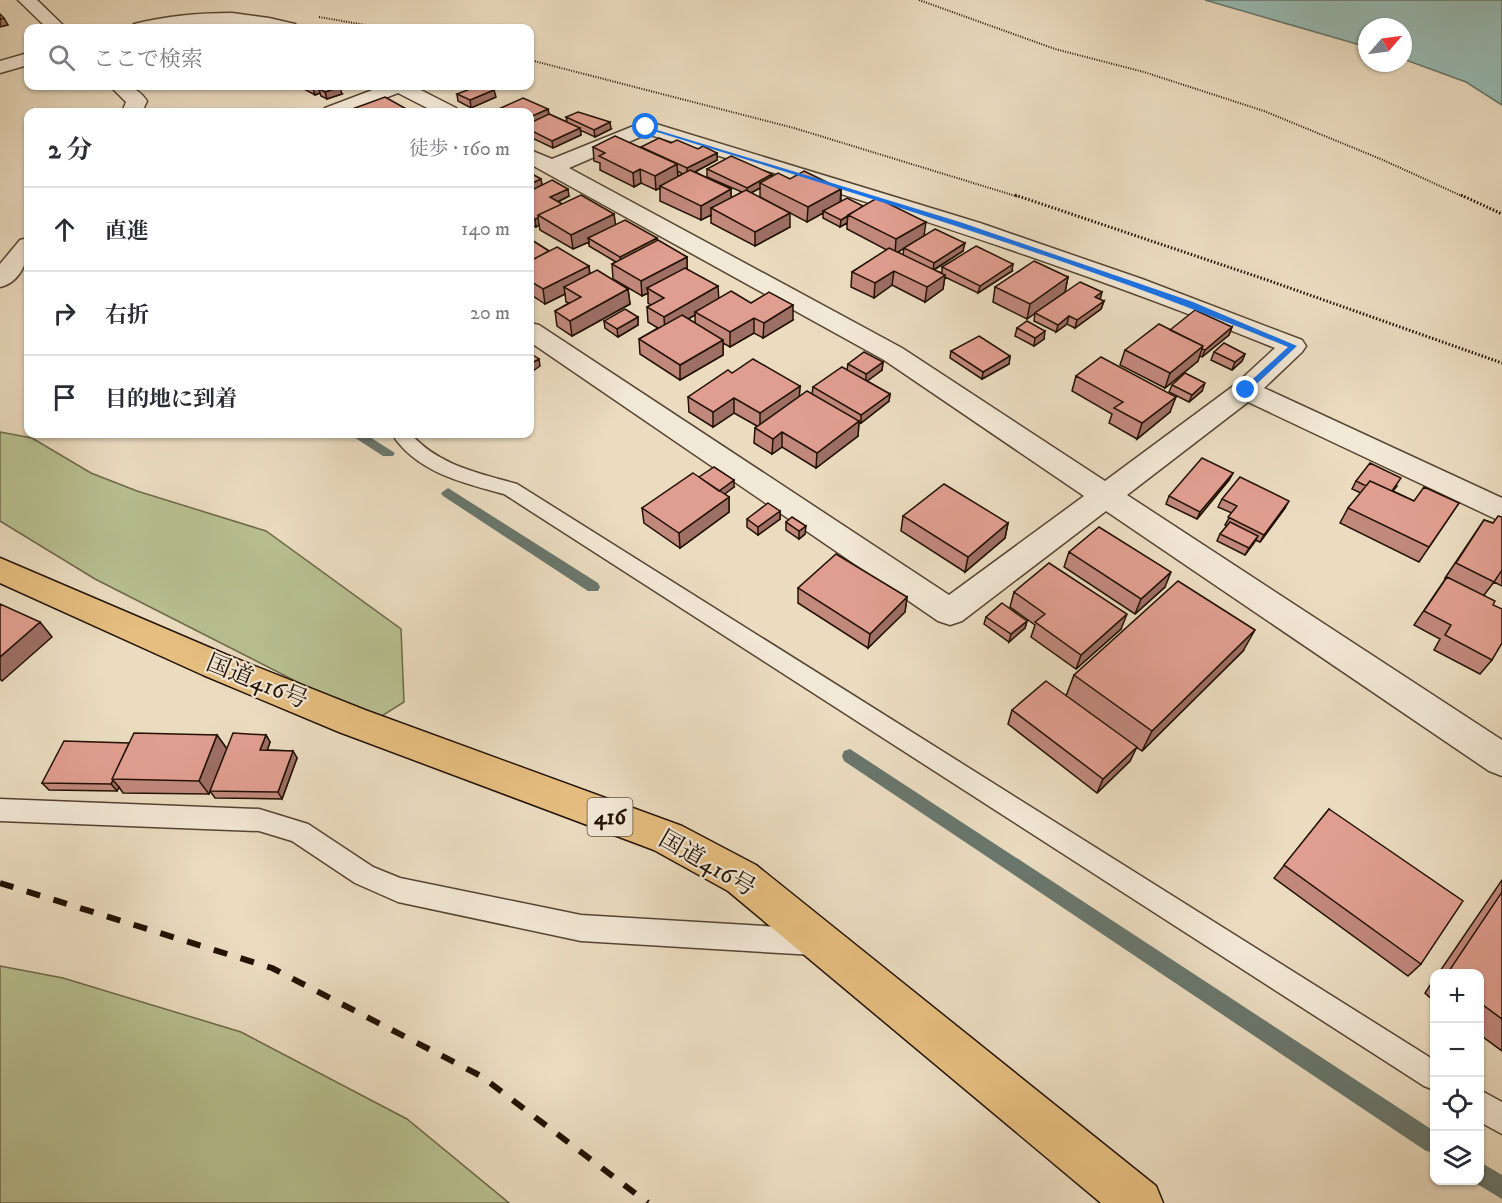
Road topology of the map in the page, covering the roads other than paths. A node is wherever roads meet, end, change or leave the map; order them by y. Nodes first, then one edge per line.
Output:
1 (27, 0) edge
2 (53, 24) edge
3 (169, 24) edge
4 (268, 24) edge
5 (24, 60) edge
6 (0, 67) edge
7 (124, 90) edge
8 (390, 90) edge
9 (408, 90) edge
10 (134, 108) edge
11 (342, 108) edge
12 (441, 108) edge
13 (540, 162) edge
14 (24, 249) edge
15 (0, 280) edge
16 (534, 334) edge
17 (1246, 390) junction
18 (404, 438) edge
19 (1105, 496) junction
20 (1502, 510) edge
21 (0, 570) edge
22 (1502, 760) edge
23 (0, 810) edge
24 (820, 942) junction
25 (1430, 1073) edge
26 (1484, 1108) edge
27 (1502, 1119) edge
28 (1139, 1203) edge

1 - 2 street
3 - 4 street
5 - 6 street
7 - 10 street
8 - 11 street
9 - 12 street
13 - 17 street
13 - 19 street
14 - 15 street
16 - 19 street
17 - 19 street
17 - 20 street
18 - 25 lane
19 - 22 street
21 - 24 highway, 国道416号 / 416
23 - 24 lane
24 - 28 highway, 国道416号 / 416
26 - 27 lane

